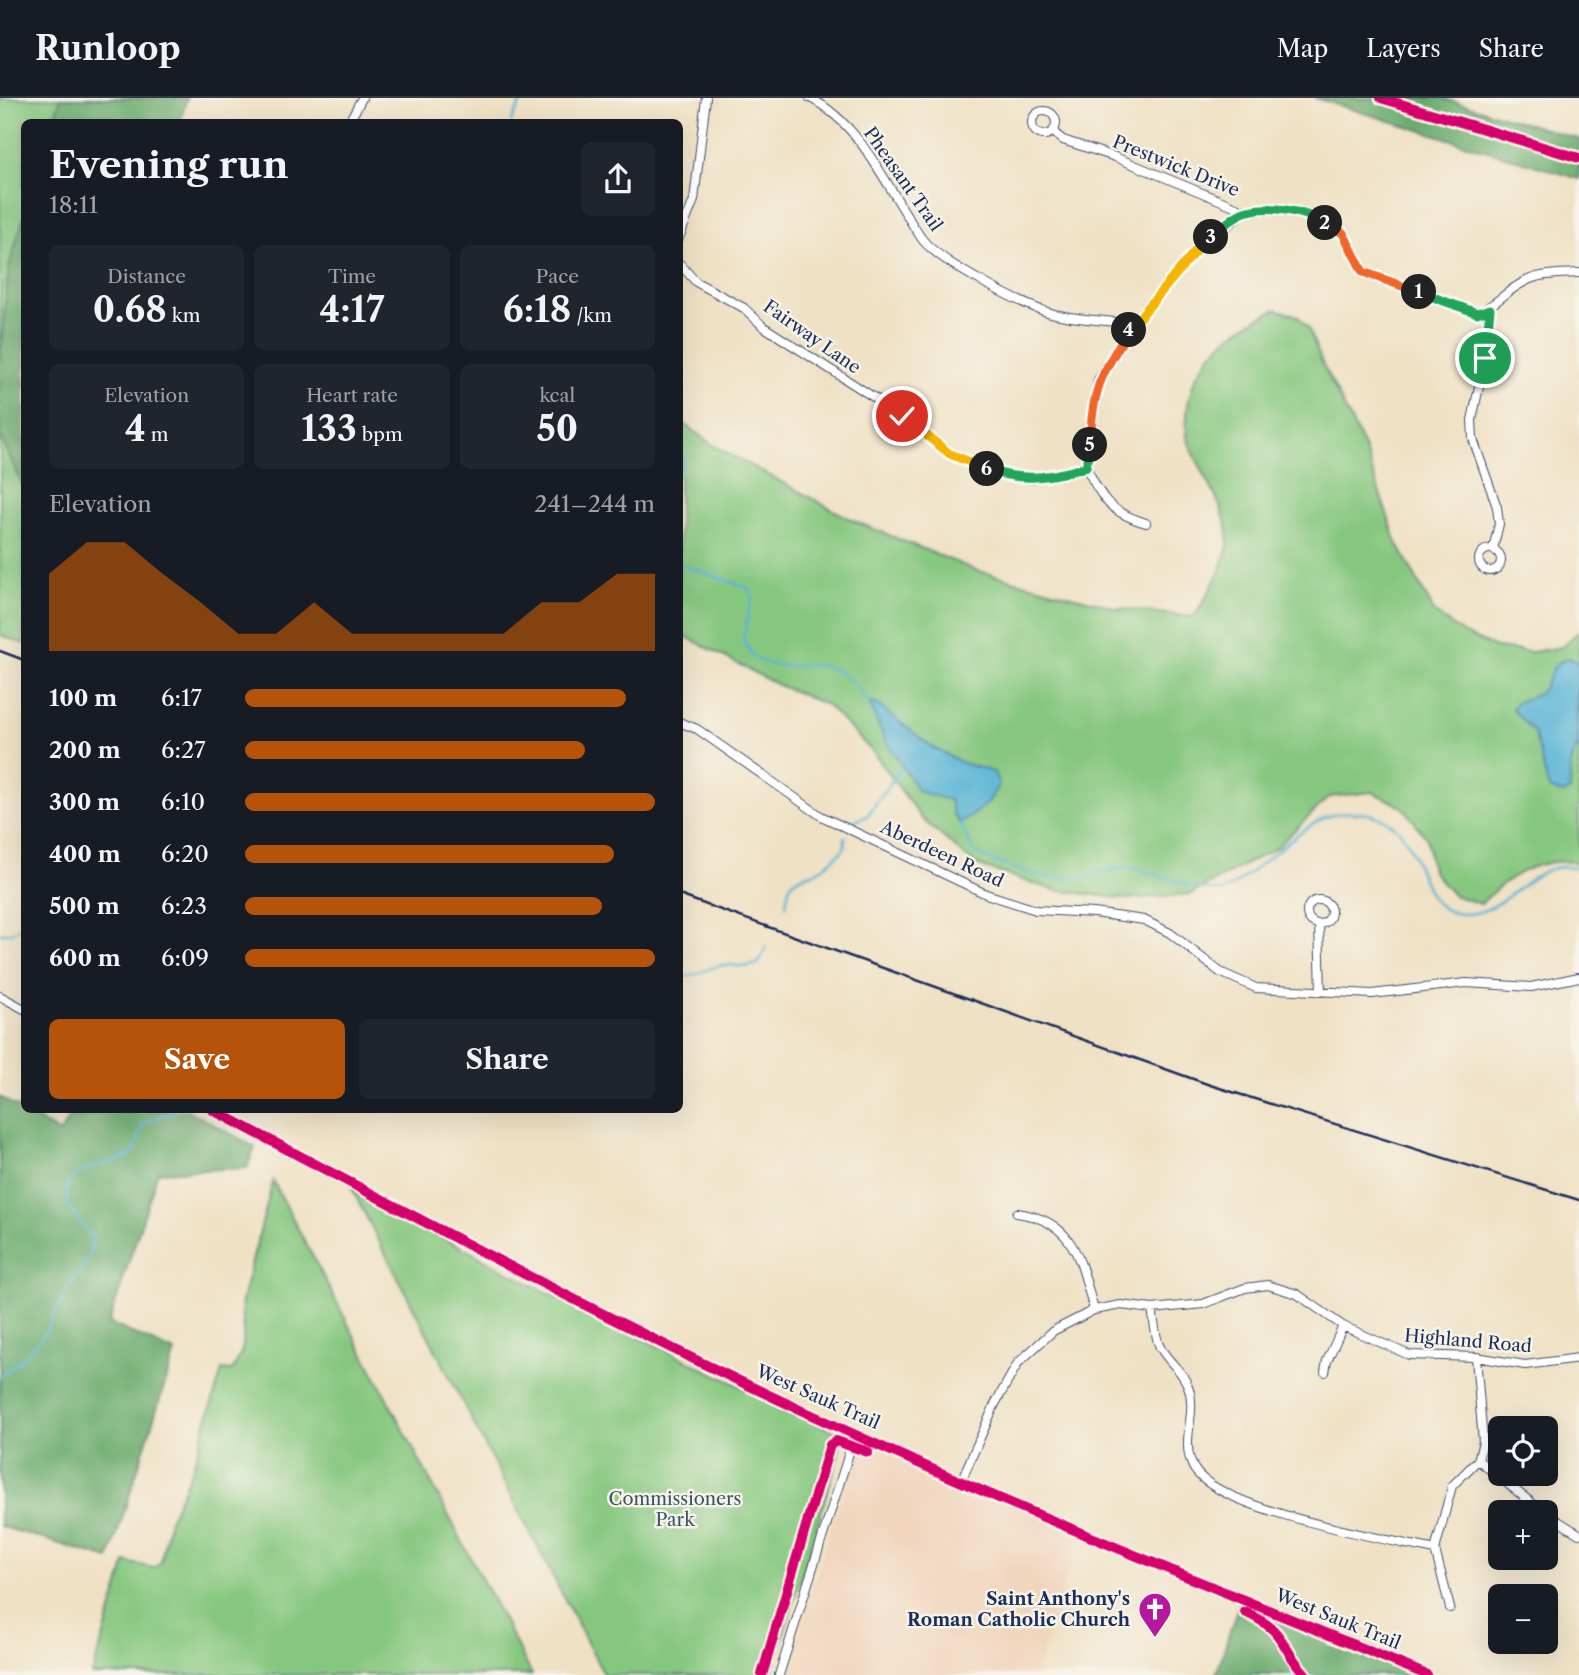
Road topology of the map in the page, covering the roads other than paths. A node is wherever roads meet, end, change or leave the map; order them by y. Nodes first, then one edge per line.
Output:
1 (362, 98) edge
2 (706, 98) edge
3 (810, 98) edge
4 (351, 119) edge
5 (1053, 132) dead end
6 (1247, 211) junction
7 (683, 220) edge
8 (683, 267) edge
9 (1579, 273) edge
10 (1490, 309) junction
11 (1132, 324) junction
12 (1086, 467) junction
13 (1146, 523) dead end
14 (1493, 549) dead end
15 (683, 724) edge
16 (1319, 925) dead end
17 (1579, 977) edge
18 (1321, 992) junction
19 (0, 996) edge
20 (21, 1007) edge
21 (219, 1113) edge
22 (1017, 1213) dead end
23 (1152, 1309) junction
24 (1094, 1310) junction
25 (1343, 1326) junction
26 (1476, 1357) junction
27 (1579, 1358) edge
28 (1325, 1372) dead end
29 (855, 1434) junction
30 (1478, 1460) junction
31 (962, 1479) junction
32 (1528, 1500) edge
33 (1558, 1521) edge
34 (1579, 1534) edge
35 (1435, 1550) junction
36 (1450, 1608) dead end
37 (779, 1675) edge
38 (1427, 1675) edge

1 - 4 street
2 - 7 street
3 - 11 street, Pheasant Trail
5 - 6 street, Prestwick Drive
6 - 10 street, Prestwick Drive
6 - 11 street
8 - 12 street, Fairway Lane
9 - 10 street
10 - 14 street
11 - 12 street
12 - 13 street
15 - 18 street, Aberdeen Road
16 - 18 street
17 - 18 street, Aberdeen Road
19 - 20 street
21 - 29 street, West Sauk Trail
22 - 24 street
23 - 24 street, Highland Road
23 - 25 street, Highland Road
23 - 35 street
24 - 31 street, Highland Road
25 - 26 street, Highland Road
25 - 28 street
26 - 27 street, Highland Road
26 - 30 street
29 - 31 street, West Sauk Trail
29 - 37 street
30 - 32 street
30 - 35 street
31 - 38 street, West Sauk Trail
33 - 34 street
35 - 36 street

